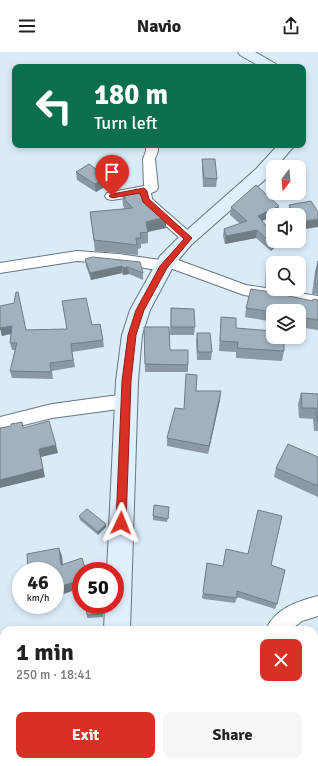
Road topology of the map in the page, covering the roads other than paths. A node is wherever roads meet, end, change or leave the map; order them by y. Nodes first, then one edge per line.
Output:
1 (245, 52) edge
2 (267, 64) edge
3 (152, 148) edge
4 (284, 148) edge
5 (144, 191) junction
6 (112, 196) dead end
7 (188, 238) junction
8 (166, 264) junction
9 (0, 268) edge
10 (318, 302) edge
11 (126, 401) junction
12 (0, 424) edge
13 (318, 606) edge
14 (117, 626) edge
15 (280, 626) edge

1 - 2 main road
3 - 5 street
4 - 7 main road
5 - 6 street
5 - 7 street
7 - 8 main road
8 - 9 street
8 - 10 street
8 - 11 main road
11 - 12 street
11 - 14 main road
13 - 15 street

